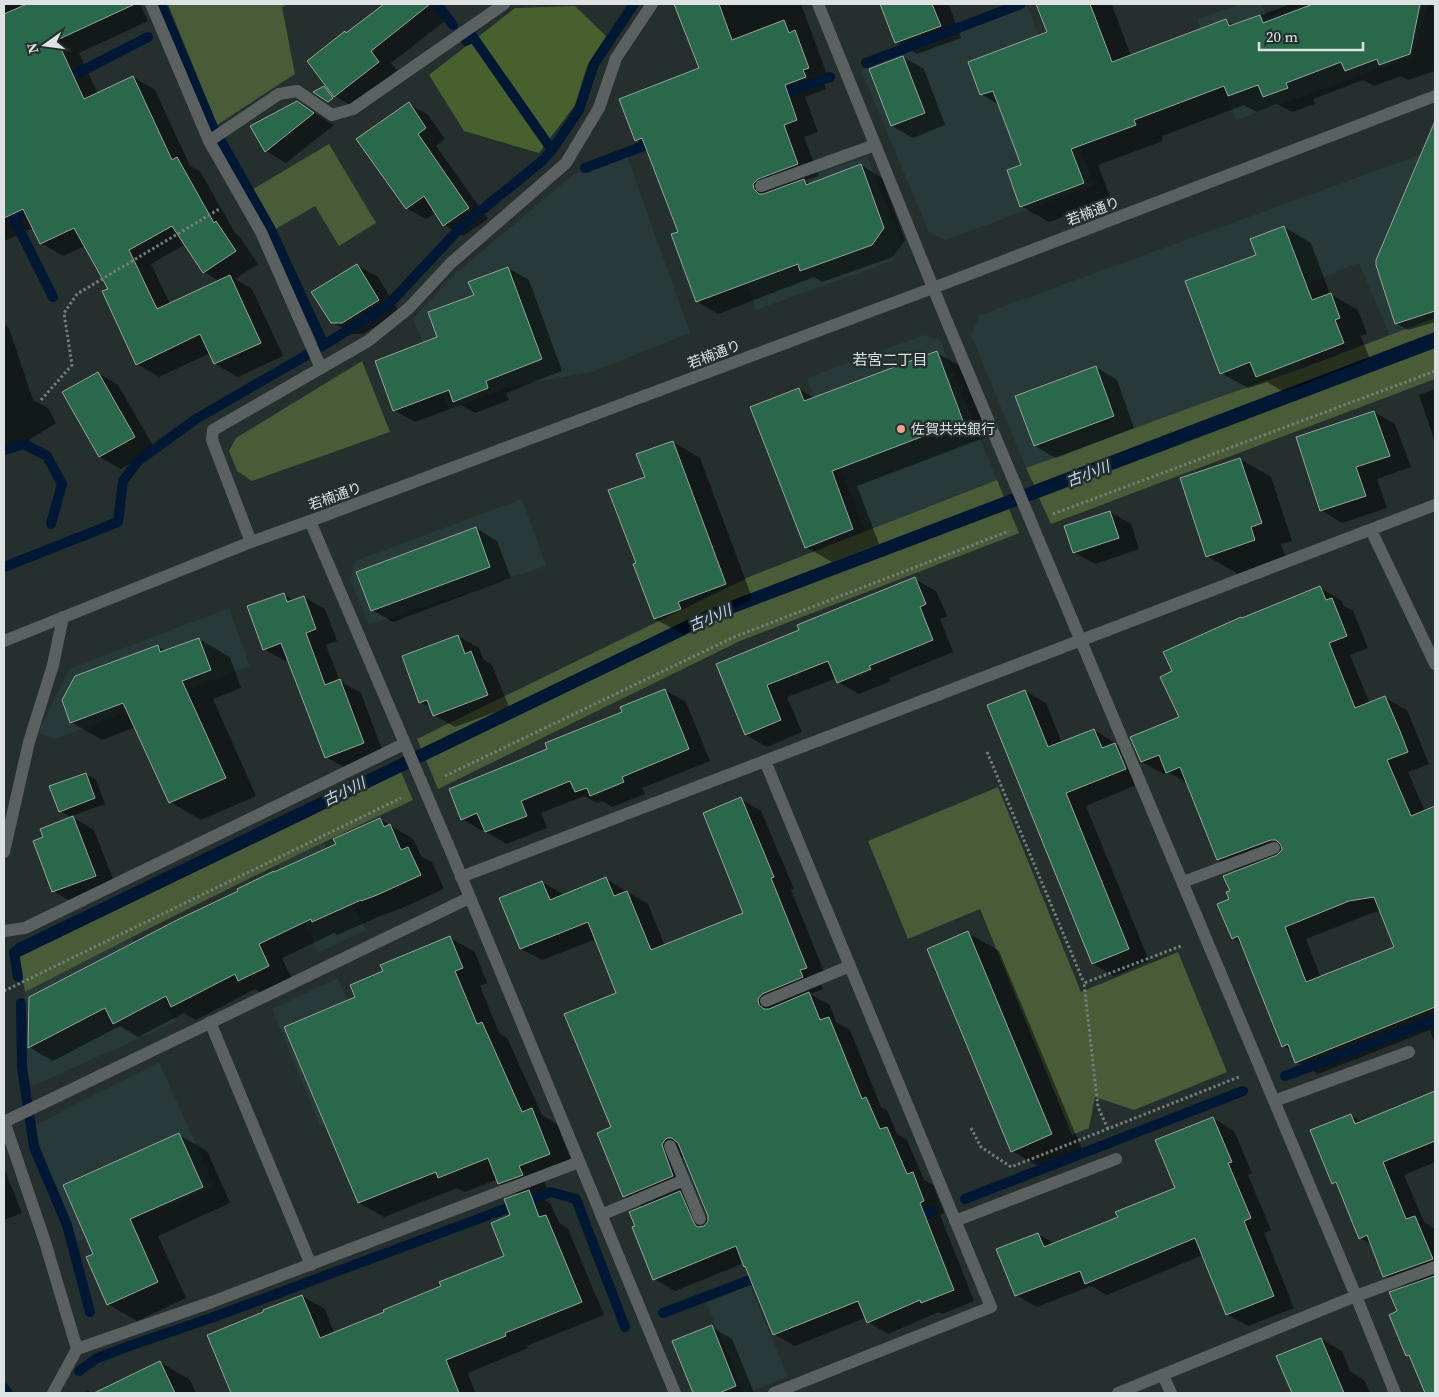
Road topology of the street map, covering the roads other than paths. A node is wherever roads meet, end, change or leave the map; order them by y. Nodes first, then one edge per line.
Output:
1 (151, 4) edge
2 (504, 4) edge
3 (652, 4) edge
4 (818, 4) edge
5 (1435, 96) edge
6 (209, 141) junction
7 (875, 145) junction
8 (761, 186) dead end
9 (934, 288) junction
10 (321, 368) junction
11 (1435, 505) edge
12 (310, 521) junction
13 (1371, 530) junction
14 (251, 542) junction
15 (63, 617) junction
16 (1082, 640) junction
17 (4, 641) edge
18 (1435, 664) edge
19 (404, 744) junction
20 (765, 761) junction
21 (1274, 848) dead end
22 (4, 852) edge
23 (461, 878) junction
24 (1183, 882) junction
25 (469, 898) junction
26 (4, 931) edge
27 (850, 966) junction
28 (766, 1001) dead end
29 (210, 1022) junction
30 (1409, 1052) dead end
31 (1274, 1101) junction
32 (4, 1122) edge
33 (670, 1146) dead end
34 (1116, 1159) dead end
35 (579, 1162) junction
36 (684, 1180) junction
37 (601, 1215) junction
38 (700, 1219) dead end
39 (955, 1221) junction
40 (311, 1265) junction
41 (1435, 1267) edge
42 (1356, 1296) junction
43 (77, 1349) junction
44 (1163, 1375) junction
45 (53, 1393) edge
46 (675, 1393) edge
47 (774, 1393) edge
48 (1118, 1393) edge
49 (1171, 1393) edge
50 (1395, 1393) edge

1 - 6 street
2 - 6 street
3 - 10 street
4 - 7 street
5 - 9 street, 若楠通り
6 - 10 street
7 - 8 street
7 - 9 street
9 - 12 street, 若楠通り
9 - 16 street
10 - 14 street
11 - 13 street
12 - 14 street, 若楠通り
12 - 19 street
13 - 16 street
13 - 18 street
14 - 15 street, 若楠通り
15 - 17 street, 若楠通り
15 - 22 street
16 - 20 street
16 - 24 street
19 - 23 street
19 - 26 street
20 - 23 street
20 - 27 street
21 - 24 street
23 - 25 street
24 - 31 street
25 - 29 street
25 - 35 street
27 - 28 street
27 - 39 street
29 - 32 street
29 - 40 street
30 - 31 street
31 - 42 street
32 - 43 street
33 - 36 street
34 - 39 street
35 - 37 street
35 - 40 street
36 - 37 street
36 - 38 street
37 - 46 street
39 - 47 street
40 - 43 street
41 - 42 street
42 - 44 street
42 - 50 street
43 - 45 street
44 - 48 street
44 - 49 street

